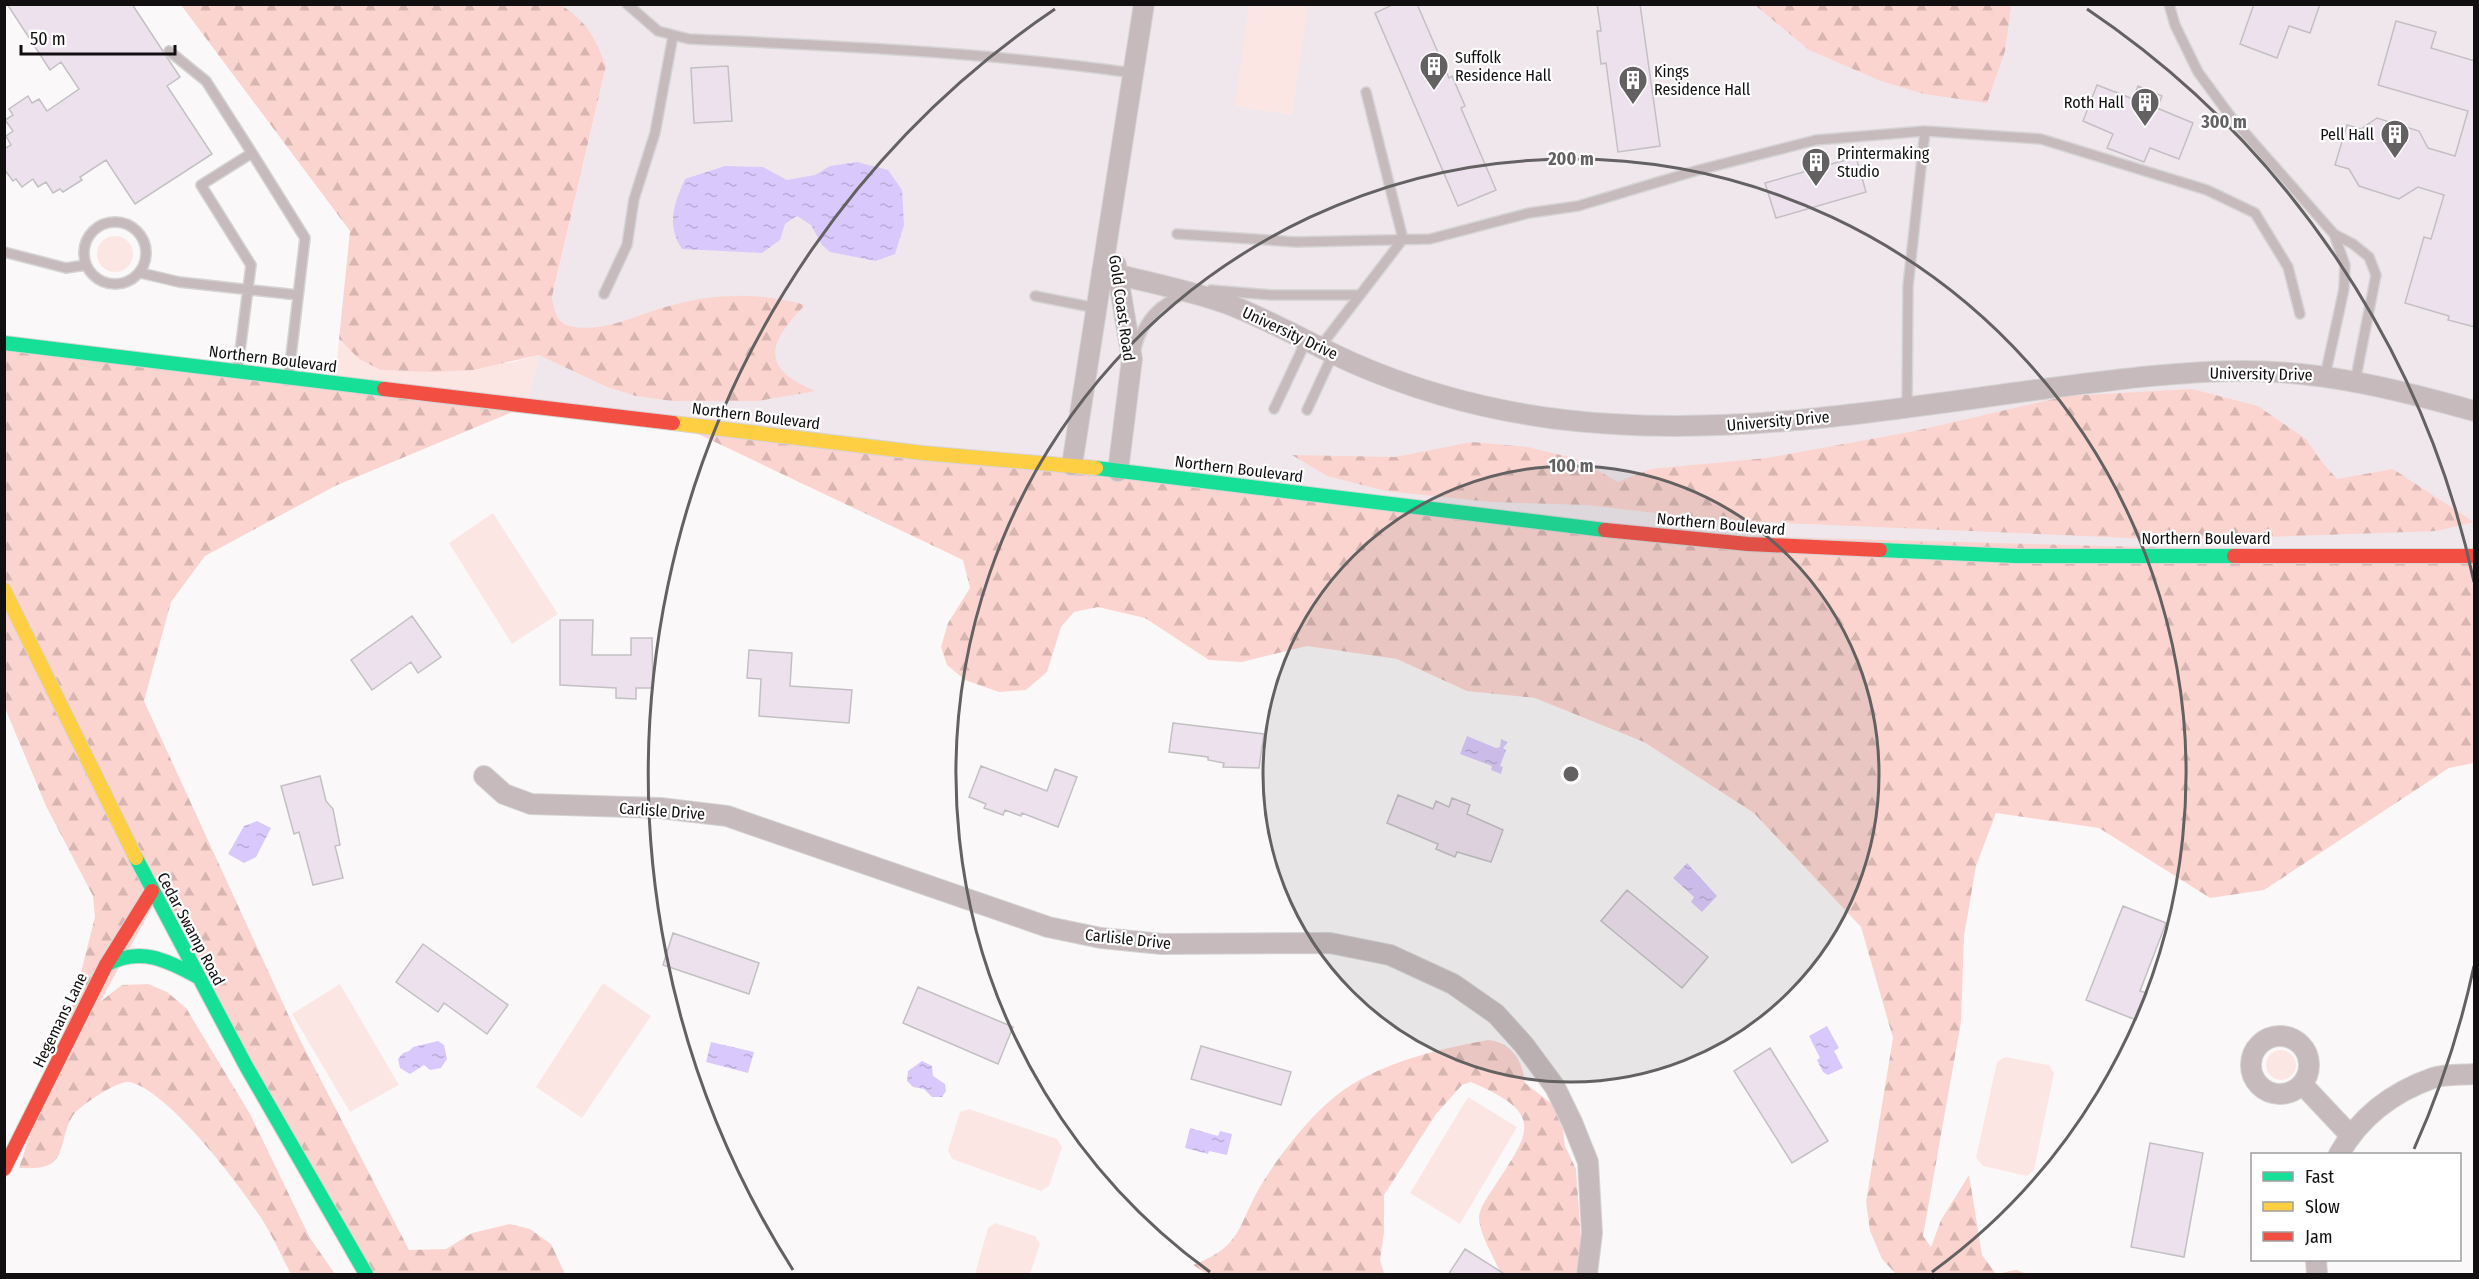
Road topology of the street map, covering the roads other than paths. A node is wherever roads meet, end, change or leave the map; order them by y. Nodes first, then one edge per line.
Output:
1 (627, 4) edge
2 (1144, 4) edge
3 (2169, 4) edge
4 (673, 36) junction
5 (169, 51) dead end
6 (1133, 73) junction
7 (1366, 92) dead end
8 (1925, 131) junction
9 (252, 153) junction
10 (1177, 234) dead end
11 (2334, 234) junction
12 (1402, 239) junction
13 (4, 252) edge
14 (86, 265) junction
15 (141, 273) junction
16 (1109, 273) junction
17 (1172, 288) junction
18 (250, 289) junction
19 (1192, 293) junction
20 (604, 294) dead end
21 (298, 295) junction
22 (1358, 295) junction
23 (1035, 296) dead end
24 (1096, 308) junction
25 (2300, 314) dead end
26 (4, 343) edge
27 (1320, 347) junction
28 (1132, 359) junction
29 (237, 372) junction
30 (2325, 376) junction
31 (289, 378) junction
32 (2355, 382) junction
33 (1907, 407) junction
34 (1274, 409) dead end
35 (1307, 410) dead end
36 (2475, 411) edge
37 (1072, 465) junction
38 (1118, 471) junction
39 (2475, 556) edge
40 (4, 590) edge
41 (484, 776) dead end
42 (152, 891) junction
43 (106, 965) junction
44 (198, 978) junction
45 (2475, 1074) edge
46 (2302, 1084) dead end
47 (2350, 1135) junction
48 (2340, 1153) edge
49 (4, 1169) edge
50 (366, 1275) edge
51 (1587, 1275) edge

1 - 4 lane
2 - 6 street, Gold Coast Road
3 - 11 lane
4 - 6 lane
4 - 20 lane
5 - 9 lane
6 - 16 street, Gold Coast Road
7 - 12 lane
8 - 12 lane
8 - 25 lane
8 - 33 lane
9 - 18 lane
9 - 21 lane
10 - 12 lane
11 - 30 lane
11 - 32 lane
12 - 22 lane
13 - 14 lane
14 - 15 lane
14 - 15 lane
15 - 18 lane
16 - 17 street, University Drive
16 - 24 street, Gold Coast Road
16 - 28 street, Gold Coast Road
17 - 19 street, University Drive
17 - 22 lane
18 - 21 lane
18 - 29 lane
19 - 27 street, University Drive
19 - 28 lane
21 - 31 lane
22 - 27 lane
23 - 24 lane
24 - 37 street, Gold Coast Road
26 - 29 main road, Northern Boulevard
27 - 33 street, University Drive
27 - 34 lane
27 - 35 lane
28 - 38 street, Gold Coast Road
29 - 31 main road, Northern Boulevard
30 - 32 street, University Drive
30 - 33 street, University Drive
31 - 37 main road, Northern Boulevard
32 - 36 street, University Drive
37 - 38 main road, Northern Boulevard
38 - 39 main road, Northern Boulevard
40 - 42 main road, Cedar Swamp Road
41 - 51 street, Carlisle Drive
42 - 43 main road, Hegemans Lane
42 - 44 main road, Cedar Swamp Road
43 - 44 main road
43 - 49 main road, Hegemans Lane
44 - 50 main road, Cedar Swamp Road
45 - 47 street
46 - 47 street
47 - 48 street

